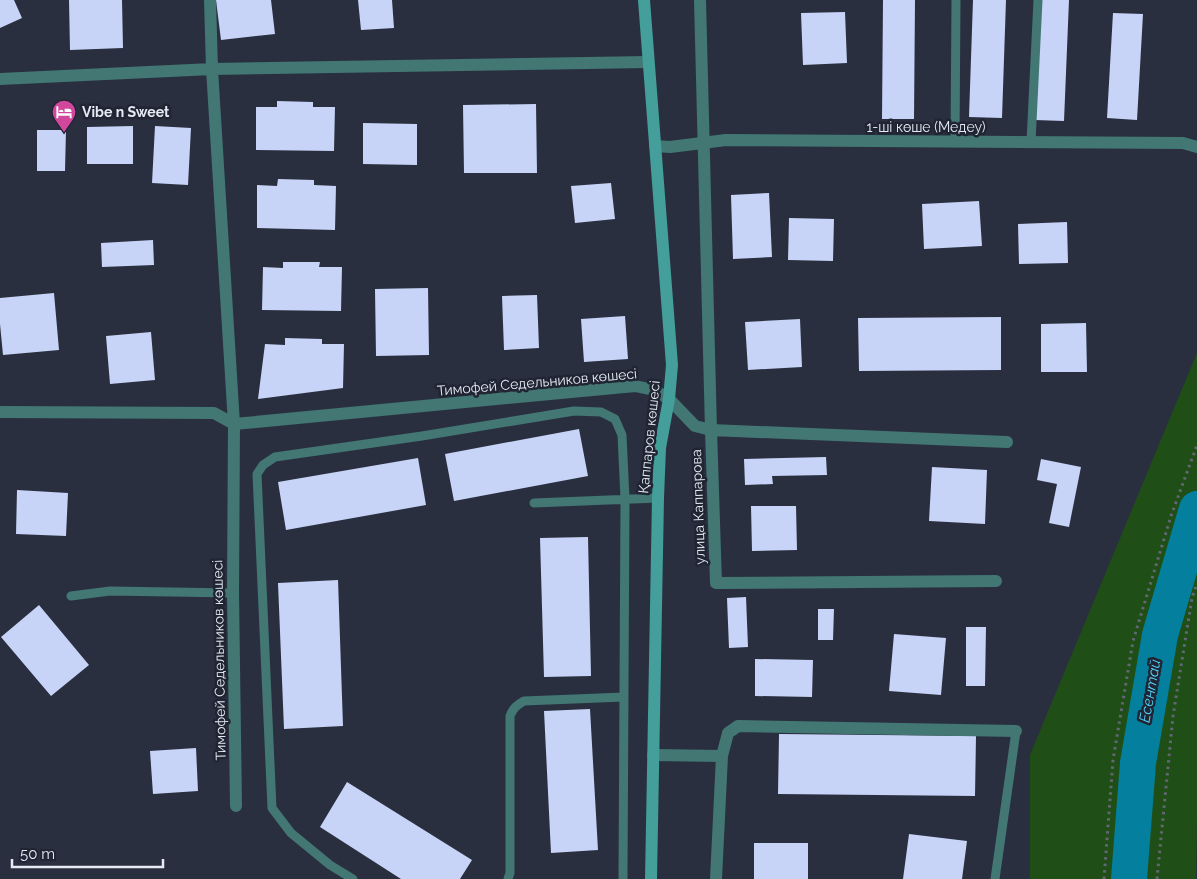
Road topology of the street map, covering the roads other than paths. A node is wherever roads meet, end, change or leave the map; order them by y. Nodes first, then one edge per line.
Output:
1 (210, 0) edge
2 (644, 0) edge
3 (700, 0) edge
4 (956, 0) edge
5 (1038, 0) edge
6 (648, 62) junction
7 (212, 69) junction
8 (0, 80) edge
9 (955, 142) junction
10 (1031, 142) junction
11 (703, 143) junction
12 (655, 146) junction
13 (1197, 147) edge
14 (669, 399) junction
15 (0, 412) edge
16 (234, 424) junction
17 (710, 430) junction
18 (1007, 442) dead end
19 (658, 498) junction
20 (625, 499) junction
21 (534, 502) dead end
22 (996, 580) dead end
23 (233, 593) junction
24 (71, 596) dead end
25 (624, 697) junction
26 (1016, 731) joint
27 (653, 755) junction
28 (722, 756) junction
29 (236, 806) dead end
30 (354, 879) edge
31 (508, 879) edge
32 (623, 879) edge
33 (651, 879) edge
34 (716, 879) edge
35 (995, 879) edge

1 - 7 street, Тимофей Седельников көшесі
2 - 6 street, Қаппаров көшесі
3 - 11 street
4 - 9 lane
5 - 10 lane
6 - 7 street
6 - 12 street, Қаппаров көшесі
7 - 8 street
7 - 16 street, Тимофей Седельников көшесі
9 - 10 street, 1-ші көше (Медеу)
9 - 11 street, 1-ші көше (Медеу)
10 - 13 street, 1-ші көше (Медеу)
11 - 12 street, 1-ші көше (Медеу)
11 - 17 street
12 - 14 street, Қаппаров көшесі
14 - 16 street, Тимофей Седельников көшесі
14 - 17 street, Тимофей Седельников көшесі
14 - 19 street, Қаппаров көшесі
15 - 16 street
16 - 23 street, Тимофей Седельников көшесі
17 - 18 street, Тимофей Седельников көшесі
17 - 22 street, улица Каппарова
19 - 20 lane
19 - 27 street, Қаппаров көшесі
20 - 21 lane
20 - 25 lane
20 - 30 lane
23 - 24 lane
23 - 29 street, Тимофей Седельников көшесі
25 - 31 lane
25 - 32 lane
26 - 28 street
26 - 35 lane
27 - 28 street
27 - 33 street, Қаппаров көшесі
28 - 34 street

